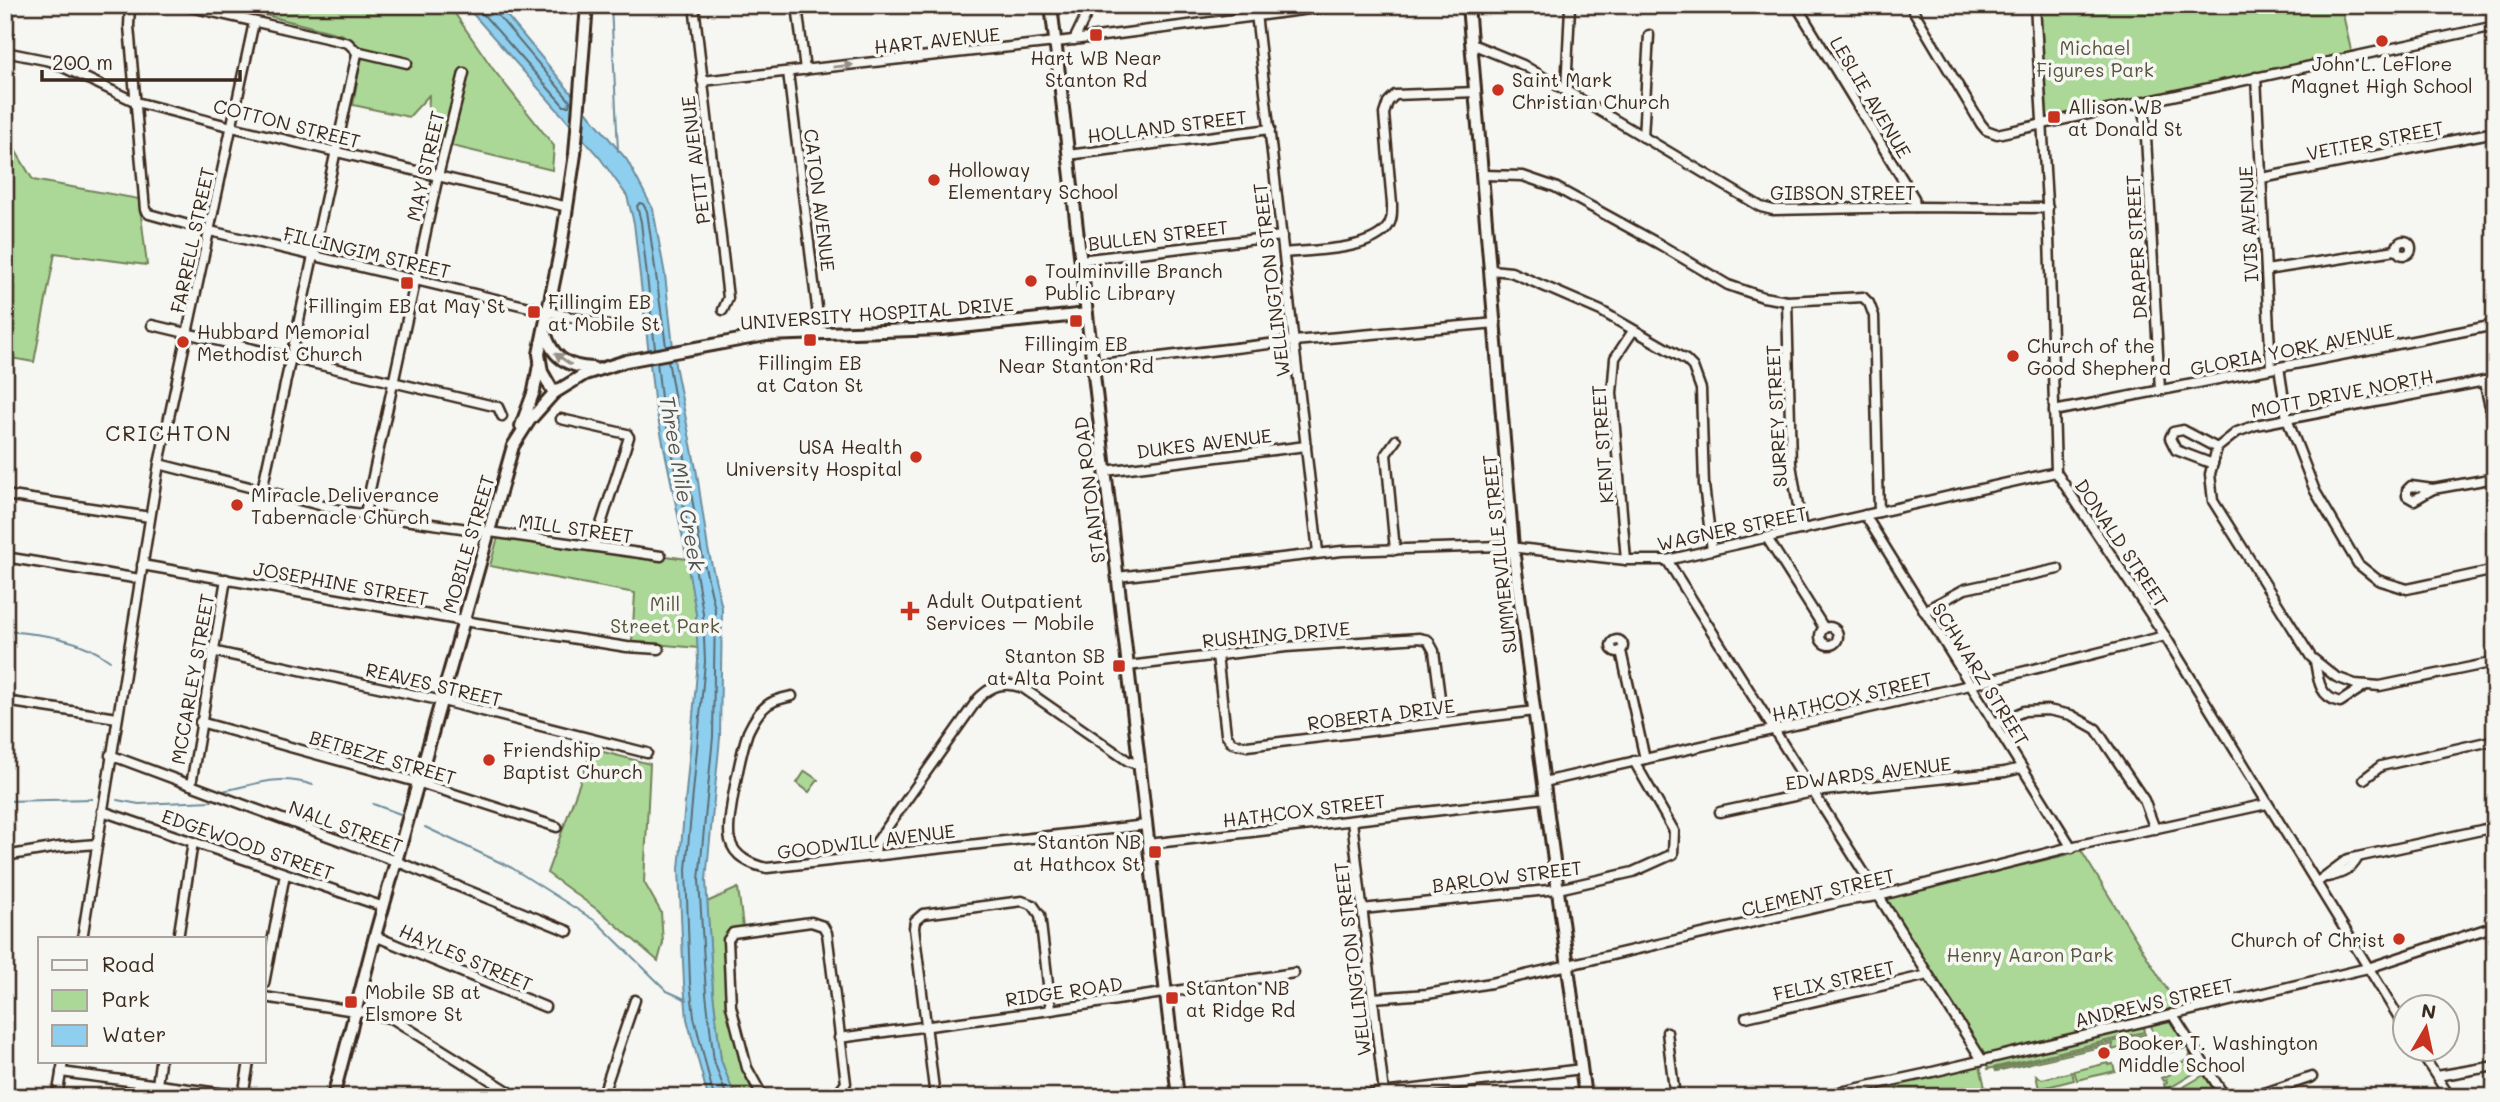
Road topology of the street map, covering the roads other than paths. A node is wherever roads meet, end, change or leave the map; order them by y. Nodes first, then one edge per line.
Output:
1 (130, 5) edge
2 (182, 5) edge
3 (587, 5) edge
4 (694, 5) edge
5 (797, 5) edge
6 (1051, 5) edge
7 (1091, 5) edge
8 (1255, 5) edge
9 (1342, 5) edge
10 (1468, 5) edge
11 (1796, 5) edge
12 (1910, 5) edge
13 (2035, 5) edge
14 (1570, 7) dead end
15 (1257, 16) junction
16 (254, 22) junction
17 (2495, 26) edge
18 (1649, 35) dead end
19 (1074, 40) junction
20 (1055, 42) junction
21 (1472, 44) junction
22 (356, 51) junction
23 (5, 52) edge
24 (407, 63) dead end
25 (805, 70) junction
26 (788, 72) junction
27 (464, 73) dead end
28 (2256, 77) junction
29 (702, 81) junction
30 (1566, 91) junction
31 (1476, 92) junction
32 (2144, 101) junction
33 (136, 102) junction
34 (2044, 125) junction
35 (232, 127) junction
36 (1270, 129) junction
37 (2495, 132) edge
38 (1643, 137) junction
39 (337, 152) junction
40 (1068, 155) junction
41 (1483, 175) junction
42 (438, 176) junction
43 (2262, 178) junction
44 (568, 207) junction
45 (1915, 207) junction
46 (2048, 208) junction
47 (210, 231) junction
48 (1282, 236) junction
49 (2396, 250) dead end
50 (1284, 253) junction
51 (314, 256) junction
52 (1080, 260) junction
53 (1491, 270) junction
54 (2266, 270) junction
55 (416, 279) junction
56 (1787, 301) junction
57 (723, 310) dead end
58 (548, 311) junction
59 (1087, 314) junction
60 (1496, 323) junction
61 (152, 325) dead end
62 (544, 326) junction
63 (2495, 326) edge
64 (613, 327) dead end
65 (1633, 331) junction
66 (820, 332) junction
67 (187, 333) junction
68 (1294, 341) junction
69 (292, 358) junction
70 (539, 362) junction
71 (1092, 365) junction
72 (599, 368) junction
73 (2275, 368) junction
74 (2495, 379) edge
75 (2484, 381) junction
76 (394, 382) junction
77 (2160, 390) junction
78 (554, 393) junction
79 (2054, 411) junction
80 (502, 416) dead end
81 (561, 419) dead end
82 (2287, 419) junction
83 (2495, 428) edge
84 (519, 433) junction
85 (1396, 440) dead end
86 (1306, 446) junction
87 (2217, 448) junction
88 (159, 464) junction
89 (2213, 464) junction
90 (1105, 471) junction
91 (2056, 472) junction
92 (2495, 478) edge
93 (2433, 489) dead end
94 (262, 490) junction
95 (5, 495) edge
96 (1879, 512) junction
97 (365, 513) junction
98 (1865, 515) junction
99 (150, 517) junction
100 (1802, 530) junction
101 (489, 531) junction
102 (1767, 538) junction
103 (594, 546) junction
104 (1513, 548) junction
105 (1395, 550) junction
106 (1712, 550) junction
107 (1318, 552) junction
108 (661, 556) dead end
109 (5, 557) edge
110 (1626, 560) junction
111 (1667, 560) junction
112 (142, 565) junction
113 (2058, 569) dead end
114 (2495, 570) edge
115 (1117, 577) junction
116 (140, 579) junction
117 (226, 579) junction
118 (1924, 611) junction
119 (464, 621) junction
120 (1824, 628) dead end
121 (2165, 636) junction
122 (659, 649) dead end
123 (212, 651) junction
124 (1620, 651) dead end
125 (1217, 655) junction
126 (2315, 661) junction
127 (2495, 662) edge
128 (1128, 666) junction
129 (1970, 685) junction
130 (2366, 685) junction
131 (792, 696) dead end
132 (8, 701) edge
133 (443, 701) junction
134 (1535, 711) junction
135 (117, 718) junction
136 (1443, 721) junction
137 (201, 722) junction
138 (1994, 724) junction
139 (5, 727) edge
140 (1774, 730) junction
141 (2495, 740) edge
142 (647, 753) dead end
143 (110, 755) junction
144 (1645, 759) junction
145 (1634, 761) junction
146 (1139, 765) junction
147 (2021, 768) junction
148 (2364, 779) dead end
149 (1544, 782) junction
150 (420, 783) junction
151 (191, 785) junction
152 (1813, 792) junction
153 (1546, 798) junction
154 (2267, 804) junction
155 (102, 811) junction
156 (1720, 812) dead end
157 (1352, 821) junction
158 (1146, 825) junction
159 (557, 827) dead end
160 (2495, 827) edge
161 (2155, 829) junction
162 (193, 842) junction
163 (97, 844) junction
164 (1148, 844) junction
165 (2072, 848) junction
166 (875, 855) junction
167 (5, 856) edge
168 (398, 862) junction
169 (285, 874) junction
170 (2316, 883) junction
171 (1558, 889) junction
172 (1878, 896) junction
173 (384, 907) junction
174 (1362, 909) junction
175 (2495, 926) edge
176 (568, 931) dead end
177 (376, 936) junction
178 (82, 937) edge
179 (178, 937) edge
180 (1567, 966) junction
181 (2368, 968) junction
182 (1294, 973) dead end
183 (266, 974) edge
184 (1928, 975) junction
185 (1165, 991) junction
186 (266, 997) edge
187 (1373, 998) junction
188 (635, 1000) dead end
189 (545, 1007) dead end
190 (2392, 1007) edge
191 (1051, 1010) junction
192 (355, 1011) junction
193 (2172, 1014) junction
194 (1746, 1017) dead end
195 (926, 1025) junction
196 (1667, 1032) dead end
197 (839, 1038) junction
198 (1982, 1060) junction
199 (63, 1064) edge
200 (160, 1064) edge
201 (249, 1064) edge
202 (2429, 1064) edge
203 (2495, 1066) edge
204 (1582, 1069) junction
205 (61, 1072) junction
206 (2437, 1076) junction
207 (2312, 1077) dead end
208 (157, 1085) junction
209 (1437, 1086) junction
210 (1384, 1093) junction
211 (835, 1095) edge
212 (243, 1096) edge
213 (57, 1097) edge
214 (249, 1097) edge
215 (333, 1097) edge
216 (512, 1097) edge
217 (602, 1097) edge
218 (763, 1097) edge
219 (934, 1097) edge
220 (1178, 1097) edge
221 (1349, 1097) edge
222 (1438, 1097) edge
223 (1585, 1097) edge
224 (1675, 1097) edge
225 (1817, 1097) edge
226 (2225, 1097) edge
227 (2253, 1097) edge
228 (2449, 1097) edge

1 - 33 street
2 - 16 street
3 - 44 street
4 - 29 street, PETIT AVENUE
5 - 25 street
6 - 20 street, STANTON ROAD
7 - 19 street
8 - 15 street, WELLINGTON STREET
9 - 15 street, HART AVENUE
10 - 21 street, SUMMERVILLE STREET
11 - 45 street, LESLIE AVENUE
12 - 34 street
13 - 34 street, DONALD STREET
14 - 30 street
15 - 19 street, HART AVENUE
15 - 36 street, WELLINGTON STREET
16 - 22 street
16 - 35 street, FARRELL STREET
17 - 28 street
18 - 38 street
19 - 20 street, HART AVENUE
25 -> 20 street, HART AVENUE
20 - 40 street, STANTON ROAD
21 - 30 street, GIBSON STREET
21 - 31 street, SUMMERVILLE STREET
22 - 24 street
22 - 39 street
23 - 33 street, COTTON STREET
25 - 26 street, HART AVENUE
26 - 29 street, HART AVENUE
26 - 66 street, CATON AVENUE
27 - 42 street, MAY STREET
28 - 32 street
28 - 43 street, IVIS AVENUE
29 - 57 street, PETIT AVENUE
30 - 38 street, GIBSON STREET
31 - 41 street, SUMMERVILLE STREET
31 - 50 street
32 - 34 street
32 - 77 street, DRAPER STREET
33 - 35 street, COTTON STREET
33 - 47 street, FILLINGIM STREET
34 - 46 street, DONALD STREET
35 - 39 street, COTTON STREET
35 - 47 street, FARRELL STREET
36 - 40 street, HOLLAND STREET
36 - 48 street, WELLINGTON STREET
37 - 43 street, VETTER STREET
38 - 45 street, GIBSON STREET
39 - 42 street, COTTON STREET
39 - 51 street
40 - 52 street, STANTON ROAD
41 - 53 street, SUMMERVILLE STREET
41 - 56 street
42 - 44 street, COTTON STREET
42 - 55 street, MAY STREET
43 - 54 street, IVIS AVENUE
44 - 58 street
45 - 46 street, GIBSON STREET
46 - 79 street, DONALD STREET
47 - 51 street, FILLINGIM STREET
47 - 67 street, FARRELL STREET
48 - 50 street, WELLINGTON STREET
48 - 52 street, BULLEN STREET
49 - 54 street
50 - 68 street, WELLINGTON STREET
51 - 55 street, FILLINGIM STREET
51 - 69 street
52 - 59 street, STANTON ROAD
53 - 60 street, SUMMERVILLE STREET
53 - 65 street
54 - 73 street, IVIS AVENUE
55 - 58 street, FILLINGIM STREET
55 - 76 street, MAY STREET
56 - 96 street
56 - 100 street, SURREY STREET
58 - 62 street
58 - 64 street, FILLINGIM STREET
59 - 66 street, UNIVERSITY HOSPITAL DRIVE
59 - 71 street, STANTON ROAD
60 - 68 street
60 - 104 street, SUMMERVILLE STREET
61 - 67 street
62 - 70 street
72 -> 62 street
63 - 73 street, GLORIA YORK AVENUE
65 - 106 street
65 - 110 street, KENT STREET
66 - 72 street, UNIVERSITY HOSPITAL DRIVE
67 - 69 street
67 - 88 street, FARRELL STREET
68 - 71 street
68 - 86 street, WELLINGTON STREET
69 - 76 street
69 - 94 street
70 - 78 street
70 - 84 street
71 - 90 street, STANTON ROAD
72 - 78 street, UNIVERSITY HOSPITAL DRIVE
73 - 77 street, GLORIA YORK AVENUE
73 - 82 street, IVIS AVENUE
74 - 75 street, MOTT DRIVE NORTH
75 - 82 street, MOTT DRIVE NORTH
75 - 83 street
76 - 80 street
76 - 97 street, MAY STREET
77 - 79 street, GLORIA YORK AVENUE
78 - 84 street, MOBILE STREET
79 - 91 street, DONALD STREET
81 - 103 street
82 - 87 street, MOTT DRIVE NORTH
82 - 114 street, IVIS AVENUE
84 - 101 street, MOBILE STREET
85 - 105 street
86 - 90 street, DUKES AVENUE
86 - 107 street, WELLINGTON STREET
87 - 89 street
87 - 89 street
88 - 94 street, MILL STREET
88 - 99 street, FARRELL STREET
89 - 126 street
90 - 115 street, STANTON ROAD
91 - 96 street, WAGNER STREET
91 - 121 street, DONALD STREET
92 - 93 street
94 - 97 street, MILL STREET
95 - 99 street
96 - 98 street, WAGNER STREET
97 - 101 street, MILL STREET
98 - 100 street, WAGNER STREET
98 - 118 street, SCHWARZ STREET
99 - 112 street, FARRELL STREET
100 - 102 street, WAGNER STREET
101 - 103 street, MILL STREET
101 - 119 street, MOBILE STREET
102 - 106 street, WAGNER STREET
102 - 120 street
103 - 108 street, MILL STREET
104 - 105 street, WAGNER STREET
104 - 110 street, WAGNER STREET
104 - 134 street, SUMMERVILLE STREET
105 - 107 street, WAGNER STREET
106 - 111 street, WAGNER STREET
107 - 115 street, WAGNER STREET
109 - 116 street
110 - 111 street, WAGNER STREET
111 - 140 street
112 - 116 street, FARRELL STREET
112 - 117 street, JOSEPHINE STREET
113 - 118 street
115 - 128 street, STANTON ROAD
116 - 135 street, FARRELL STREET
117 - 119 street, JOSEPHINE STREET
117 - 123 street, MCCARLEY STREET
118 - 129 street, SCHWARZ STREET
119 - 122 street, JOSEPHINE STREET
119 - 133 street, MOBILE STREET
121 - 129 street, HATHCOX STREET
121 - 154 street, DONALD STREET
123 - 133 street, REAVES STREET
123 - 137 street, MCCARLEY STREET
124 - 144 street
125 - 128 street, RUSHING DRIVE
125 - 136 street, RUSHING DRIVE
125 - 136 street, ROBERTA DRIVE
126 - 130 street
126 - 130 street
127 - 130 street
128 - 146 street, STANTON ROAD
129 - 138 street, SCHWARZ STREET
129 - 140 street, HATHCOX STREET
131 - 166 street, GOODWILL AVENUE
132 - 135 street
132 - 139 street
133 - 142 street, REAVES STREET
133 - 150 street, MOBILE STREET
134 - 136 street, ROBERTA DRIVE
134 - 149 street, SUMMERVILLE STREET
135 - 143 street, FARRELL STREET
137 - 150 street, BETBEZE STREET
137 - 151 street, MCCARLEY STREET
138 - 147 street, SCHWARZ STREET
138 - 161 street
140 - 144 street, HATHCOX STREET
140 - 152 street
141 - 148 street
143 - 151 street, NALL STREET
143 - 155 street, FARRELL STREET
144 - 145 street, HATHCOX STREET
145 - 149 street, HATHCOX STREET
145 - 171 street, BARLOW STREET
146 - 158 street, STANTON ROAD
146 - 166 street
147 - 152 street, EDWARDS AVENUE
147 - 165 street, SCHWARZ STREET
149 - 153 street, SUMMERVILLE STREET
150 - 159 street, BETBEZE STREET
150 - 168 street, MOBILE STREET
151 - 168 street, NALL STREET
152 - 156 street, EDWARDS AVENUE
152 - 172 street
153 - 157 street, HATHCOX STREET
153 - 171 street, SUMMERVILLE STREET
154 - 161 street, CLEMENT STREET
154 - 170 street, DONALD STREET
155 - 162 street, EDGEWOOD STREET
155 - 163 street, FARRELL STREET
157 - 164 street, HATHCOX STREET
157 - 174 street, WELLINGTON STREET
158 - 164 street, STANTON ROAD
158 - 166 street, GOODWILL AVENUE
160 - 170 street
161 - 165 street, CLEMENT STREET
162 - 169 street, EDGEWOOD STREET
162 - 179 street
163 - 167 street
163 - 178 street, FARRELL STREET
164 - 185 street, STANTON ROAD
165 - 172 street, CLEMENT STREET
168 - 173 street, MOBILE STREET
168 - 176 street, NALL STREET
169 - 173 street, EDGEWOOD STREET
169 - 183 street
170 - 181 street, DONALD STREET
171 - 174 street, BARLOW STREET
171 - 180 street, SUMMERVILLE STREET
172 - 180 street, CLEMENT STREET
172 - 184 street
173 - 177 street, MOBILE STREET
174 - 187 street, WELLINGTON STREET
175 - 181 street, ANDREWS STREET
177 - 189 street, HAYLES STREET
177 - 192 street, MOBILE STREET
180 - 187 street, CLEMENT STREET
180 - 204 street, SUMMERVILLE STREET
181 - 190 street, DONALD STREET
181 - 193 street, ANDREWS STREET
182 - 185 street, RIDGE ROAD
184 - 194 street, FELIX STREET
184 - 198 street
185 - 191 street, RIDGE ROAD
185 - 220 street, STANTON ROAD
186 - 192 street
187 - 210 street, WELLINGTON STREET
188 - 217 street
191 - 195 street, RIDGE ROAD
191 - 195 street
192 - 215 street, MOBILE STREET
192 - 216 street
193 - 198 street, ANDREWS STREET
193 - 226 street
195 - 197 street, RIDGE ROAD
195 - 219 street
196 - 224 street
197 - 211 street
197 - 218 street
198 - 225 street, ANDREWS STREET
199 - 205 street
200 - 208 street
201 - 212 street
202 - 206 street
203 - 206 street
204 - 209 street
204 - 223 street, SUMMERVILLE STREET
205 - 208 street
205 - 213 street
206 - 228 street
207 - 227 street
208 - 212 street
209 - 210 street
209 - 222 street
210 - 221 street
212 - 214 street

